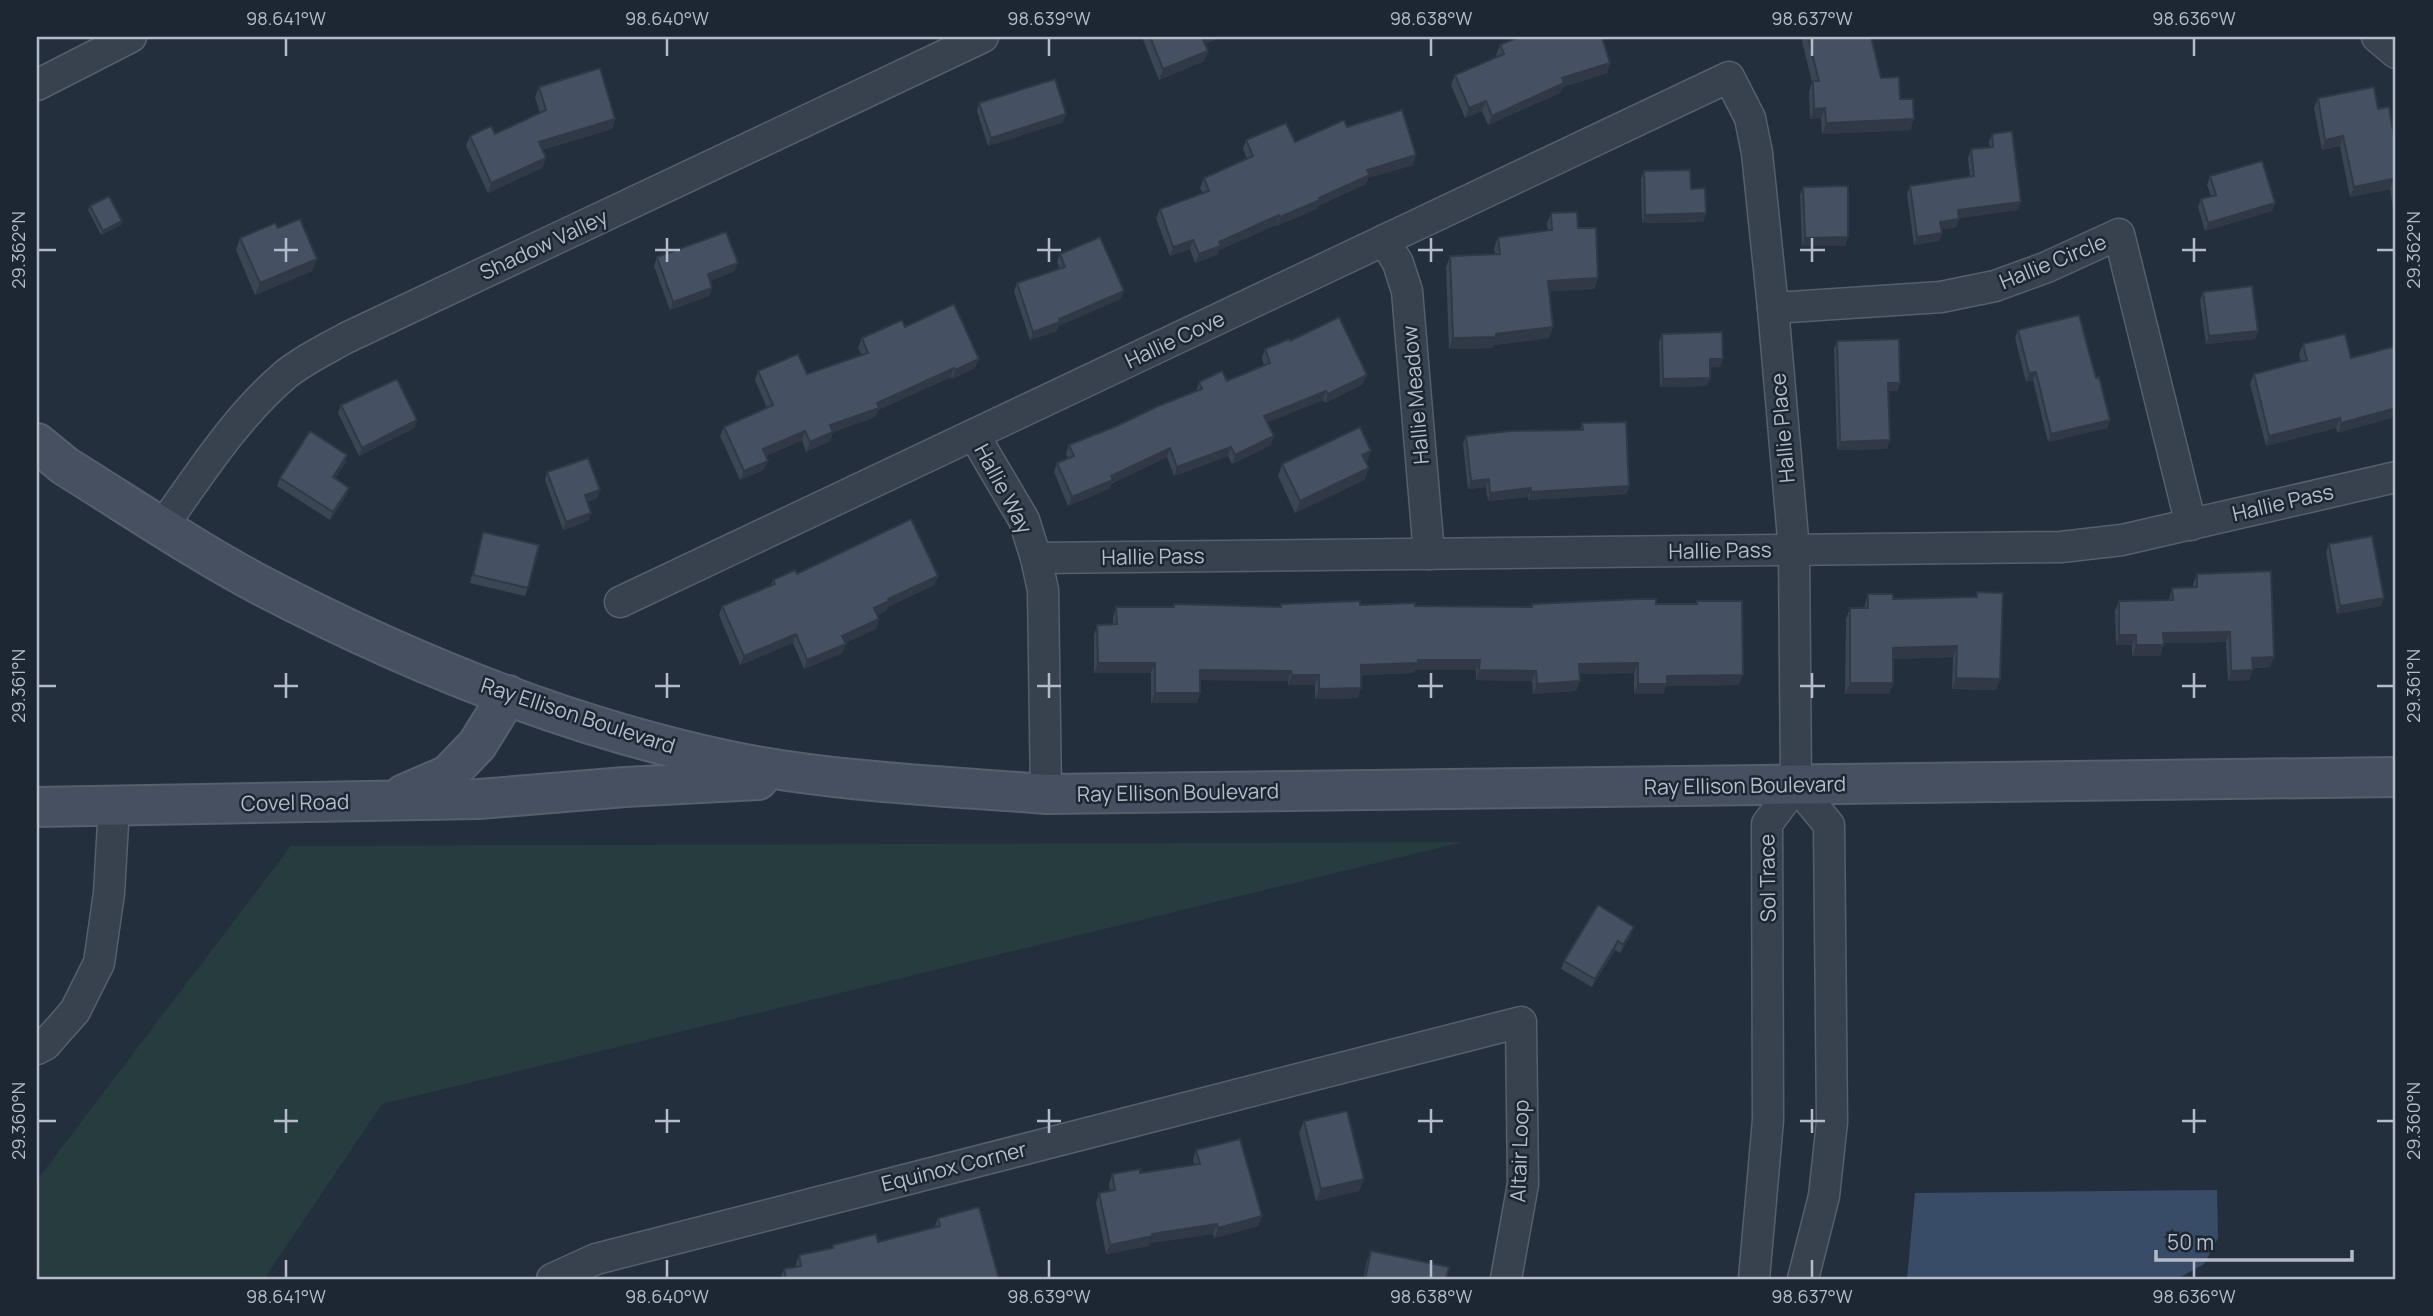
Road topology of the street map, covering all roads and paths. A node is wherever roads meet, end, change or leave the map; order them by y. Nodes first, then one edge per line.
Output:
1 (131, 37) edge
2 (983, 37) edge
3 (2378, 37) edge
4 (2396, 53) edge
5 (1729, 76) joint
6 (37, 85) edge
7 (1384, 240) junction
8 (1773, 308) junction
9 (974, 435) junction
10 (37, 443) edge
11 (2396, 477) edge
12 (2190, 525) junction
13 (163, 527) junction
14 (1794, 550) junction
15 (1429, 554) junction
16 (1037, 558) junction
17 (620, 602) dead end
18 (508, 695) junction
19 (827, 775) junction
20 (2396, 777) edge
21 (1796, 785) junction
22 (1046, 794) junction
23 (387, 802) junction
24 (114, 806) junction
25 (37, 807) edge
26 (1521, 1022) joint
27 (37, 1049) edge
28 (552, 1279) edge
29 (1506, 1279) edge
30 (1754, 1279) edge
31 (1803, 1279) edge

1 - 6 street
2 - 13 street, Shadow Valley
3 - 4 street
5 - 7 street, Hallie Cove
5 - 8 street, Hallie Place
7 - 9 street, Hallie Cove
7 - 15 street, Hallie Meadow
8 - 12 street, Hallie Circle
8 - 14 street, Hallie Place
9 - 16 street, Hallie Way
9 - 17 street, Hallie Cove
10 - 13 street, Ray Ellison Boulevard
11 - 12 street, Hallie Pass
12 - 14 street, Hallie Pass
13 - 18 street, Ray Ellison Boulevard
14 - 15 street, Hallie Pass
14 - 21 street, Hallie Place
15 - 16 street, Hallie Pass
16 - 22 street, Hallie Way
18 - 19 street, Ray Ellison Boulevard
18 - 23 street, Covel Road
19 - 22 street, Ray Ellison Boulevard
19 - 23 street
20 - 21 street, Ray Ellison Boulevard
21 - 22 street, Ray Ellison Boulevard
21 - 30 street, Sol Trace
21 - 31 street
23 - 24 street, Covel Road
24 - 25 street, Covel Road
24 - 27 street
26 - 28 street, Equinox Corner
26 - 29 street, Altair Loop

